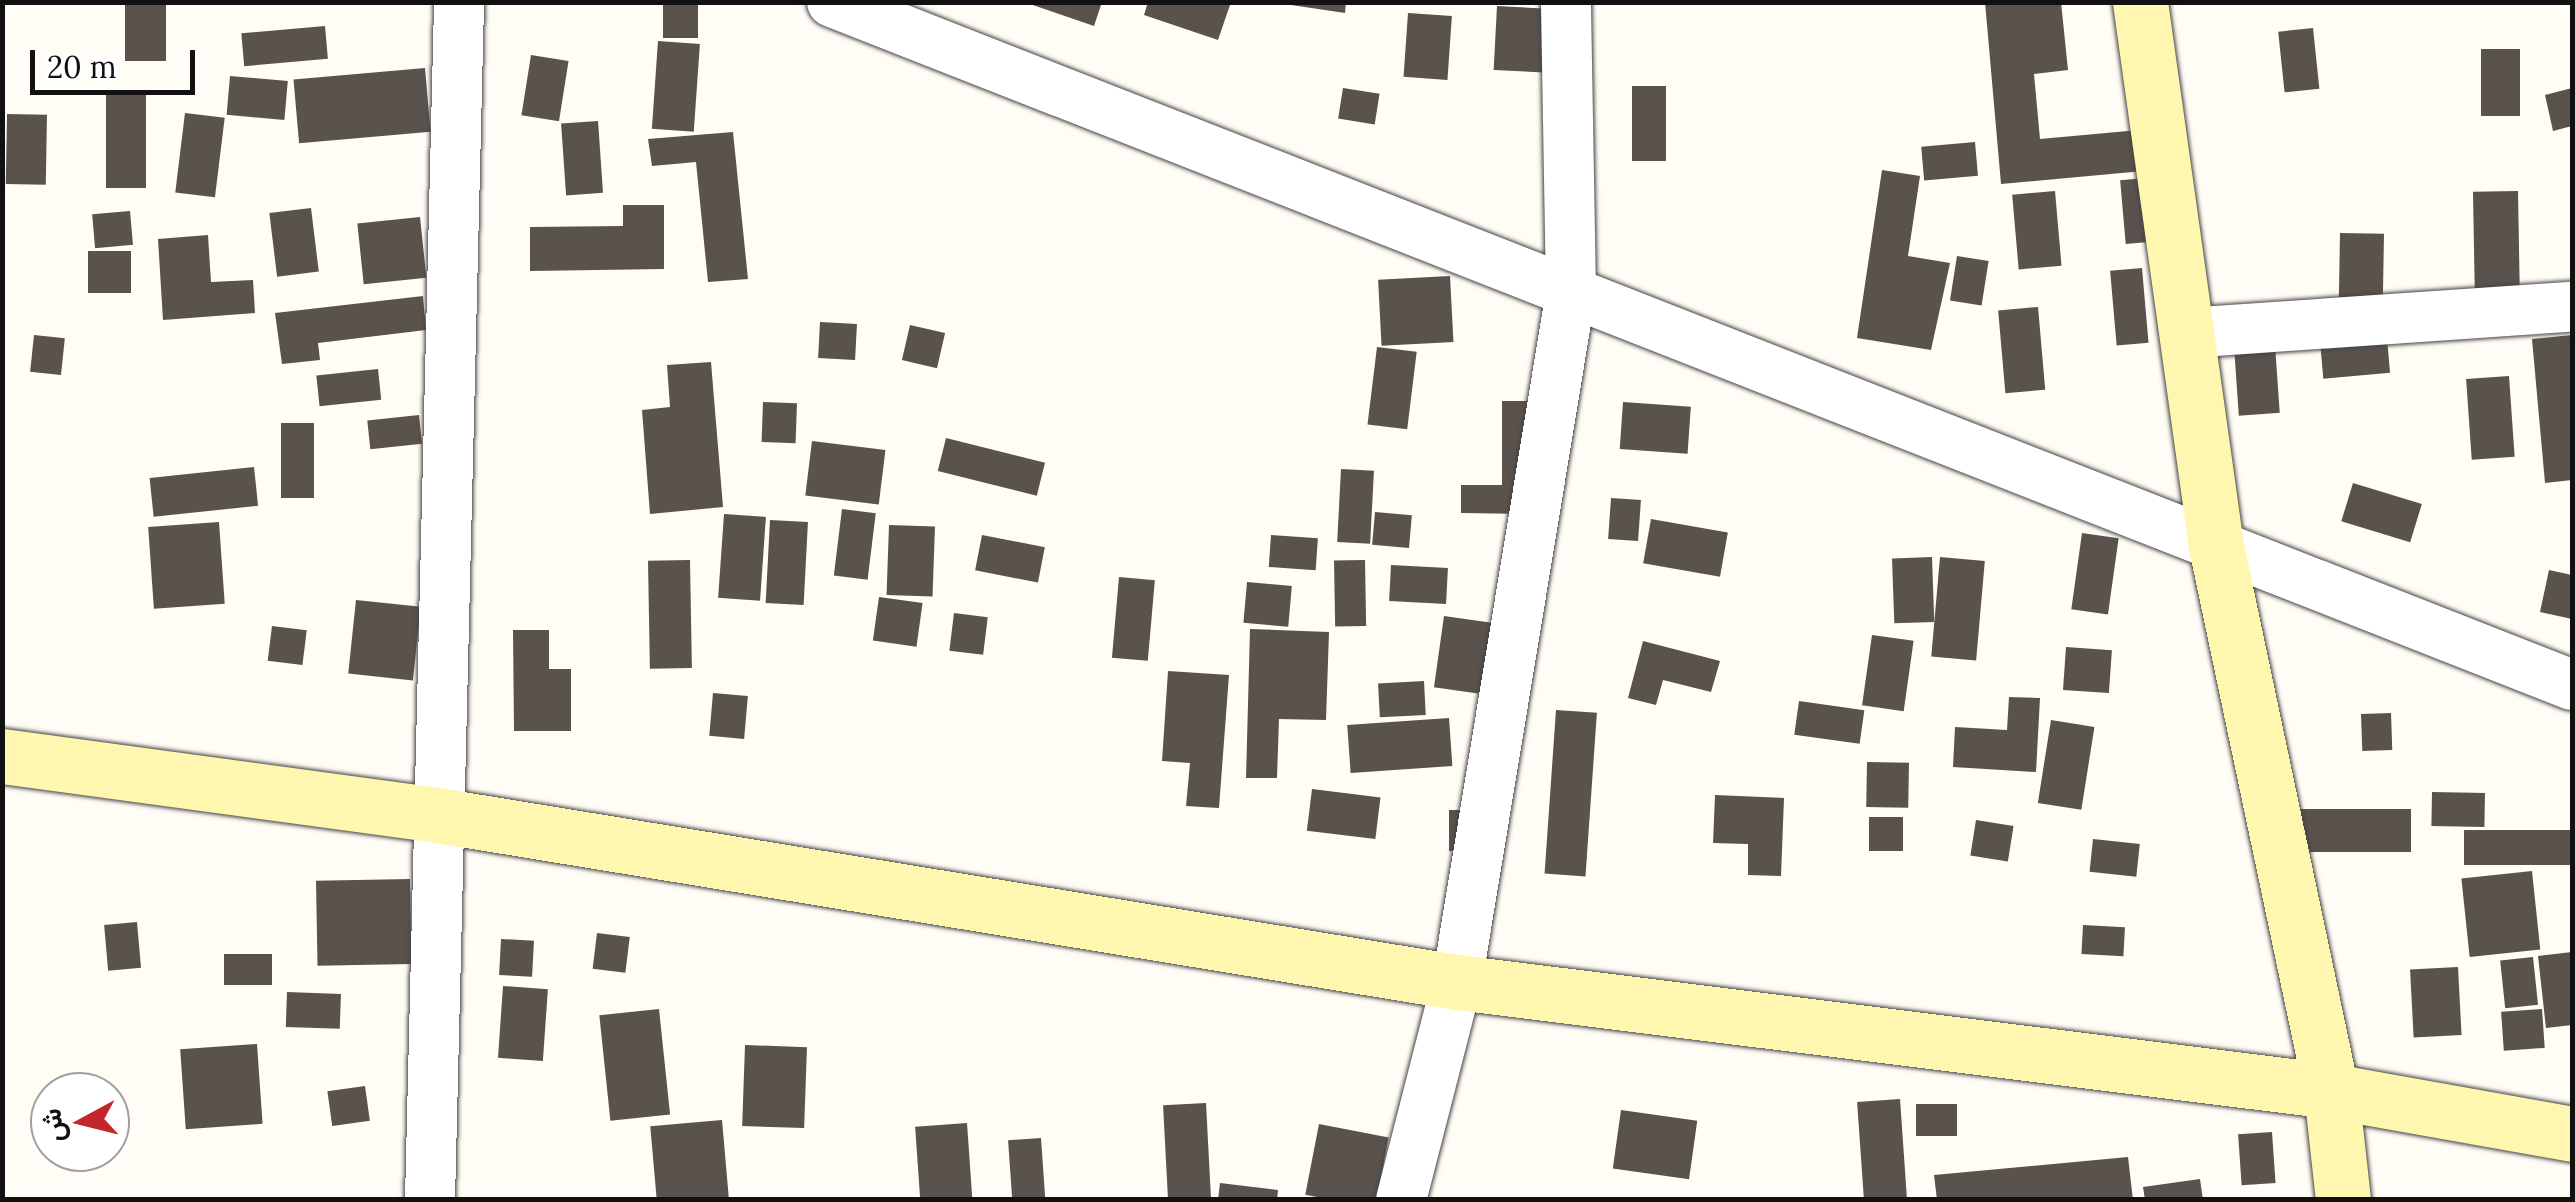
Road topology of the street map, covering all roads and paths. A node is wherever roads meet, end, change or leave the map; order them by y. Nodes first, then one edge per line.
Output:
1 (459, 2) edge
2 (832, 2) edge
3 (1566, 2) edge
4 (2140, 2) edge
5 (1570, 292) junction
6 (2572, 307) edge
7 (2186, 333) junction
8 (2216, 546) junction
9 (2572, 685) edge
10 (2, 756) edge
11 (437, 815) junction
12 (1457, 982) junction
13 (2331, 1090) junction
14 (2572, 1134) edge
15 (430, 1200) edge
16 (1401, 1200) edge
17 (2342, 1200) edge

1 - 11 street
2 - 5 street
3 - 5 street
4 - 7 street
5 - 8 street
5 - 12 street
6 - 7 street
7 - 8 street
8 - 9 street
8 - 13 street
10 - 11 street
11 - 12 street
11 - 15 street
12 - 13 street
12 - 16 street
13 - 14 street
13 - 17 street

